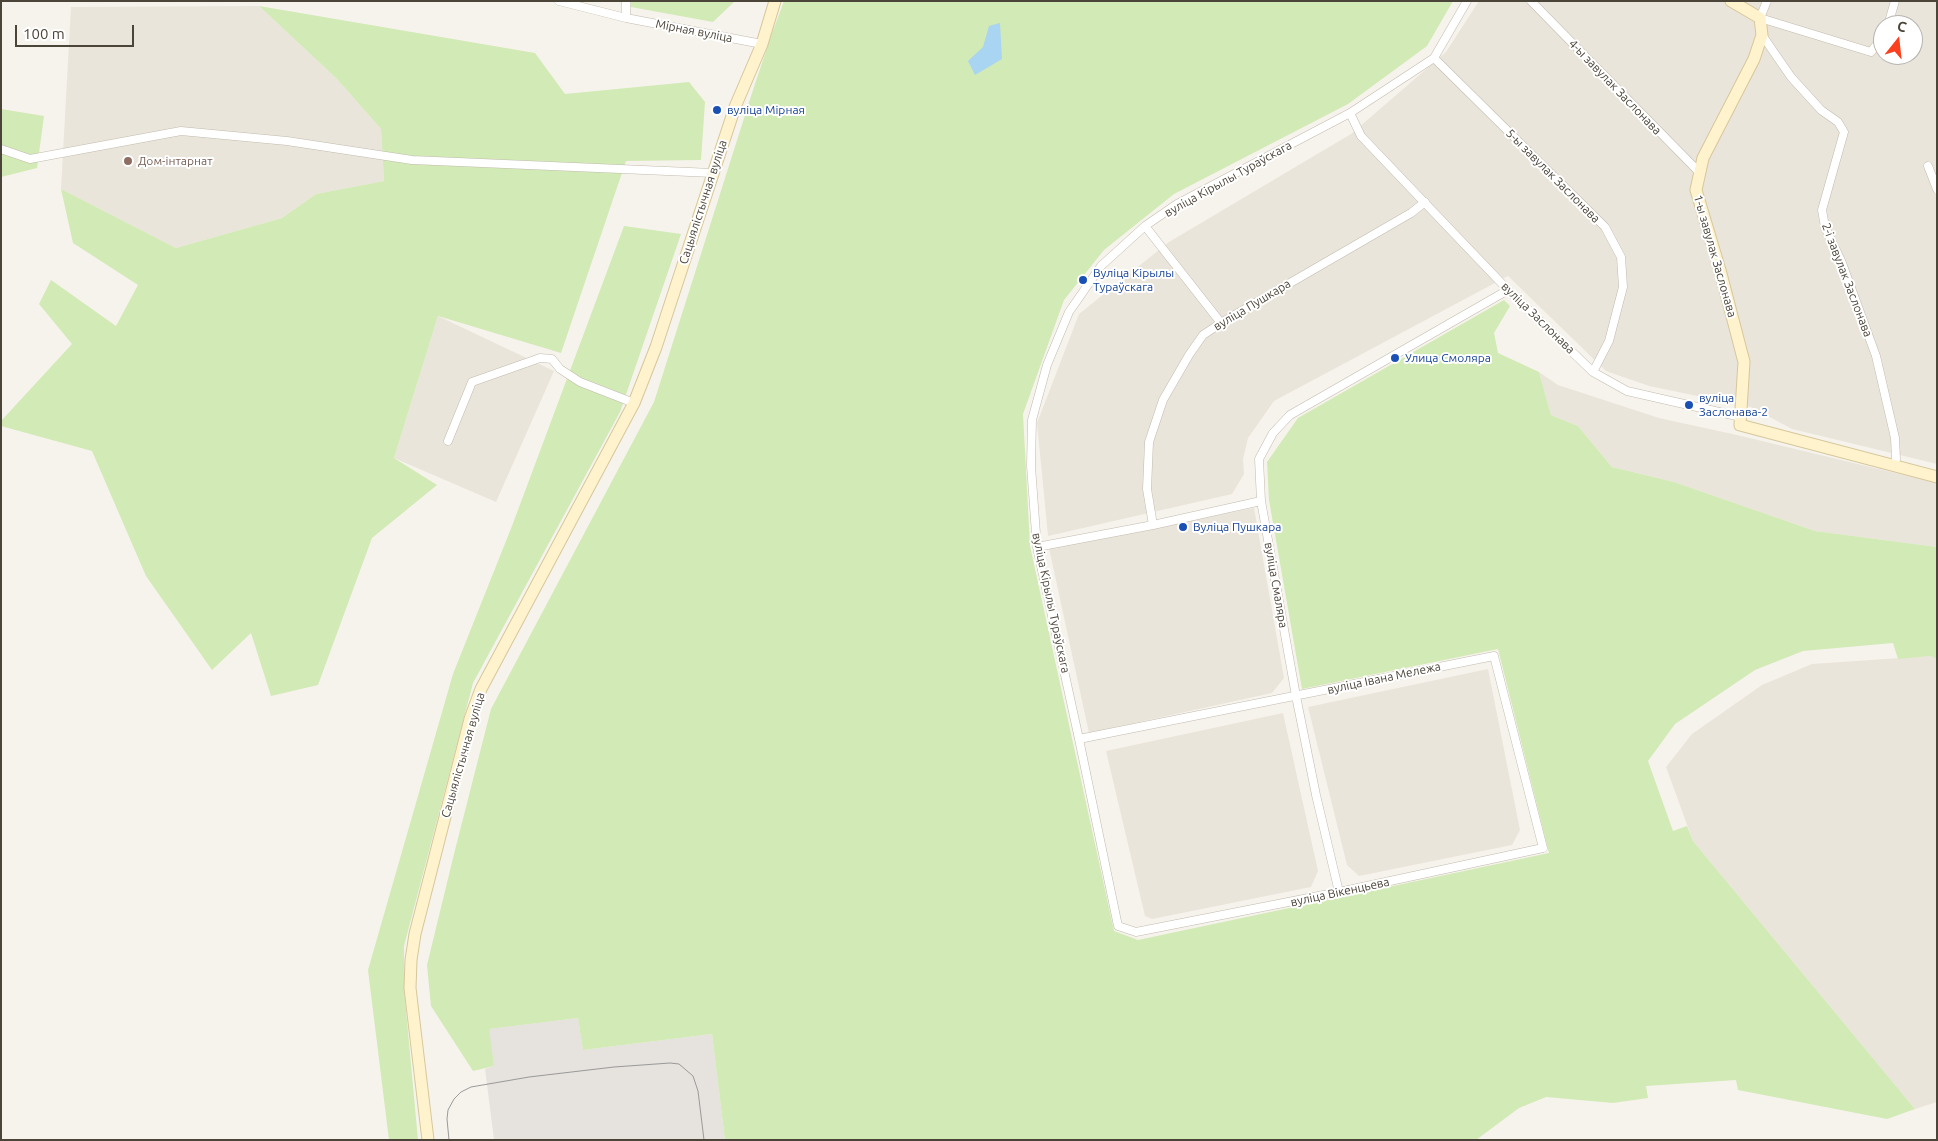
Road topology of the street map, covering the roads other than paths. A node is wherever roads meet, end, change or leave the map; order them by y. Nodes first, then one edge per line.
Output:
1 (559, 1) edge
2 (626, 1) edge
3 (775, 1) edge
4 (1466, 1) edge
5 (1531, 1) edge
6 (1731, 1) edge
7 (1767, 1) edge
8 (1895, 1) edge
9 (1891, 15) edge
10 (626, 18) junction
11 (1760, 18) junction
12 (1762, 35) junction
13 (762, 44) junction
14 (1873, 49) edge
15 (1434, 58) junction
16 (1350, 113) junction
17 (1, 149) edge
18 (1928, 166) dead end
19 (712, 173) junction
20 (1700, 173) junction
21 (1937, 189) edge
22 (1426, 202) junction
23 (1145, 226) junction
24 (1508, 290) junction
25 (1221, 323) junction
26 (1593, 372) junction
27 (634, 403) junction
28 (1741, 417) junction
29 (448, 441) dead end
30 (1894, 465) junction
31 (1937, 477) edge
32 (1261, 501) junction
33 (1153, 525) junction
34 (1036, 546) junction
35 (1296, 696) junction
36 (1080, 739) junction
37 (1543, 848) joint
38 (1340, 892) junction
39 (1136, 932) joint
40 (428, 1140) edge

1 - 10 street, Мірная вуліца
2 - 10 street
3 - 13 main road, Сацыялістычная вуліца
4 - 15 street
5 - 20 street, 4-ы завулак Заслонава
6 - 11 main road
7 - 11 street
8 - 9 street
10 - 13 street, Мірная вуліца
11 - 12 main road, 1-ы завулак Заслонава
11 - 14 street
12 - 20 main road, 1-ы завулак Заслонава
12 - 30 street, 2-і завулак Заслонава
13 - 19 main road, Сацыялістычная вуліца
15 - 16 street
15 - 26 street, 5-ы завулак Заслонава
16 - 22 street, вуліца Заслонава
16 - 23 street, вуліца Кірылы Тураўскага
17 - 19 street
18 - 21 street
19 - 27 main road, Сацыялістычная вуліца
20 - 28 main road, 1-ы завулак Заслонава
22 - 24 street, вуліца Заслонава
22 - 25 street, вуліца Пушкара
23 - 25 street
23 - 34 street, вуліца Кірылы Тураўскага
24 - 26 street, вуліца Заслонава
24 - 32 street, вуліца Смаляра
25 - 33 street, вуліца Пушкара
26 - 28 street, вуліца Заслонава
27 - 29 street
27 - 40 main road, Сацыялістычная вуліца
28 - 30 main road, вуліца Заслонава
30 - 31 main road, вуліца Заслонава
32 - 33 street
32 - 35 street, вуліца Смаляра
33 - 34 street
34 - 36 street, вуліца Кірылы Тураўскага
35 - 36 street, вуліца Івана Мележа
35 - 37 street, вуліца Івана Мележа
35 - 38 street, вуліца Смаляра
36 - 39 street, вуліца Кірылы Тураўскага
37 - 38 street, вуліца Вікенцьева
38 - 39 street, вуліца Вікенцьева

